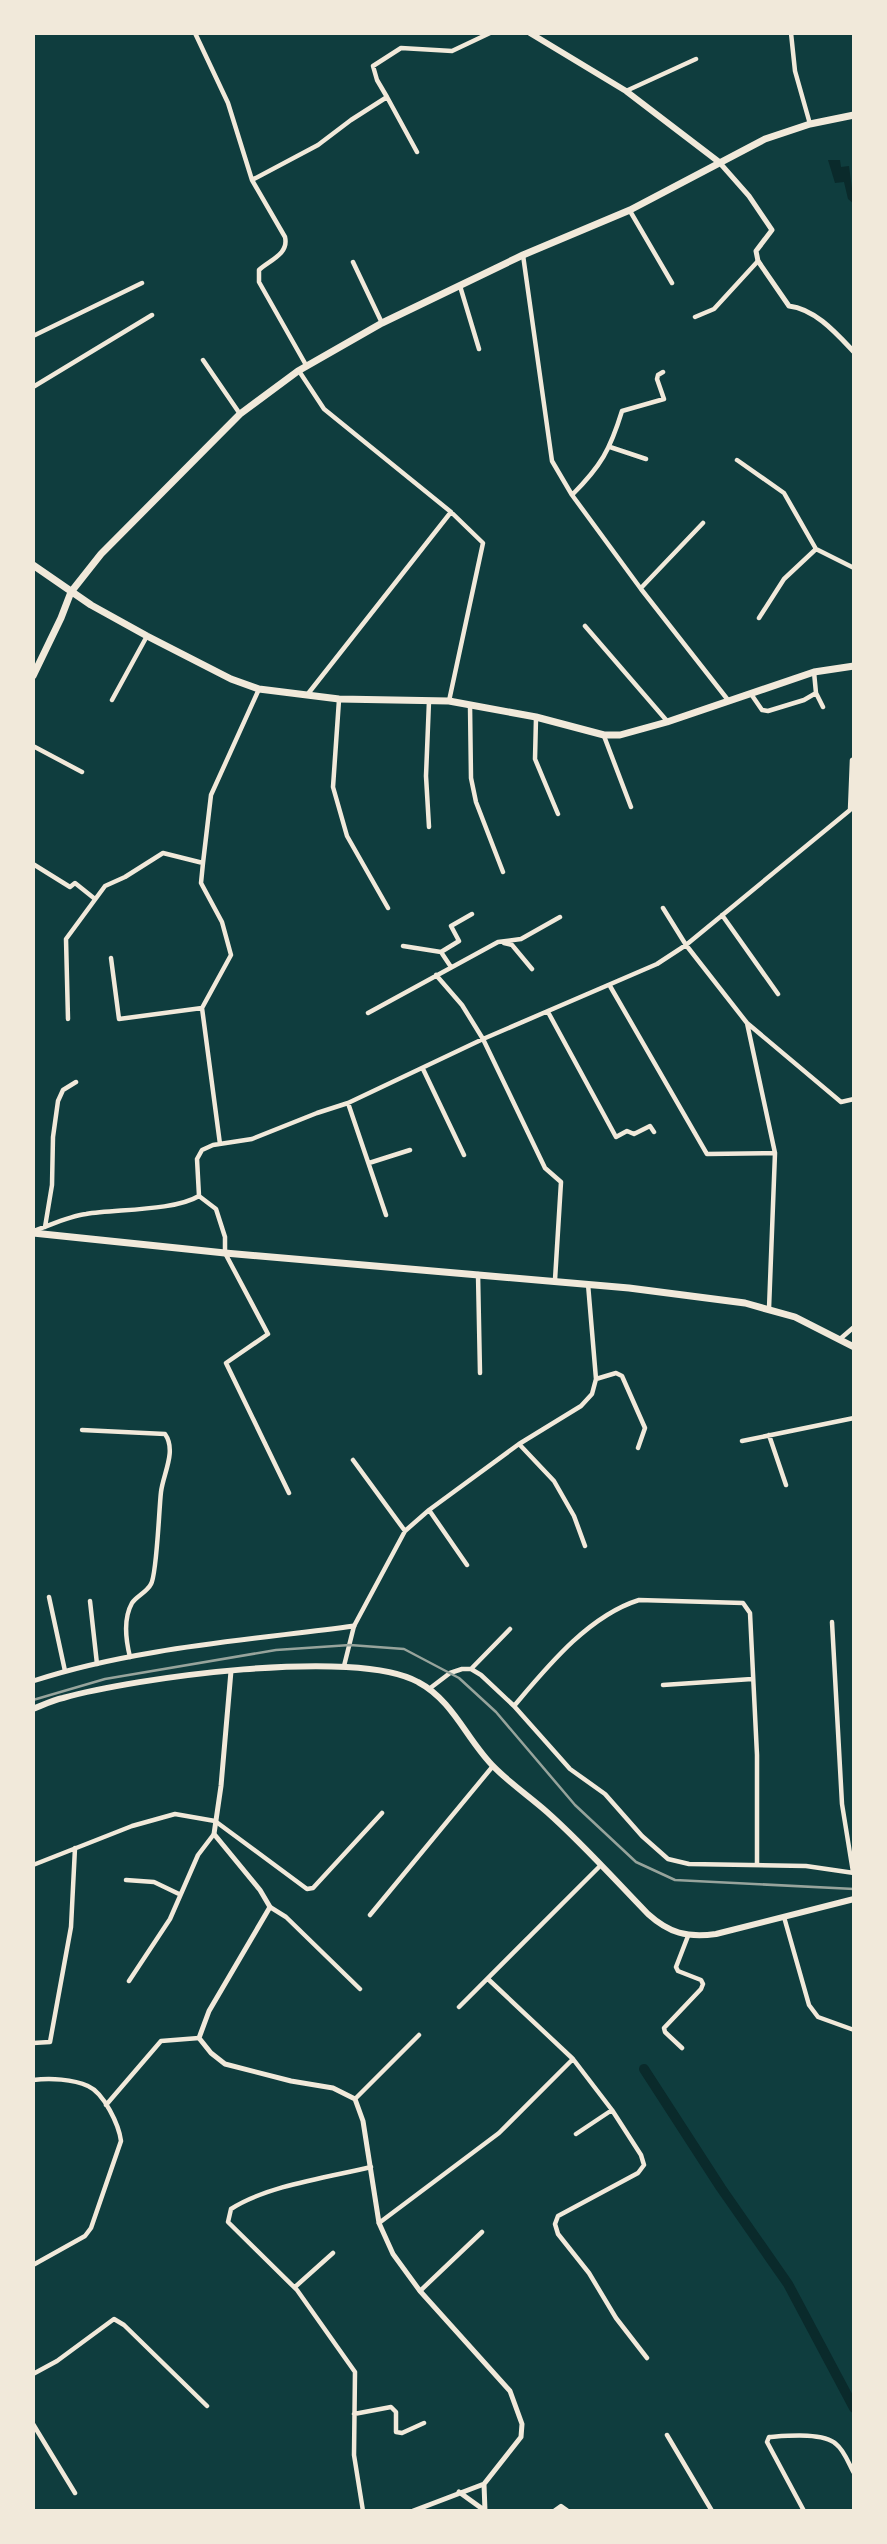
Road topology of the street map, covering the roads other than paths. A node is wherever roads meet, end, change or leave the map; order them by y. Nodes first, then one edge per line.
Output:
1 (195, 33) edge
2 (490, 33) edge
3 (530, 33) edge
4 (791, 33) edge
5 (696, 59) dead end
6 (626, 91) junction
7 (387, 97) junction
8 (854, 115) edge
9 (810, 124) junction
10 (417, 152) dead end
11 (719, 162) junction
12 (252, 180) junction
13 (630, 210) junction
14 (523, 255) junction
15 (758, 261) junction
16 (353, 262) dead end
17 (142, 283) dead end
18 (672, 283) dead end
19 (460, 285) junction
20 (152, 315) dead end
21 (695, 317) dead end
22 (382, 323) junction
23 (33, 336) edge
24 (479, 349) dead end
25 (854, 352) edge
26 (203, 360) dead end
27 (306, 366) junction
28 (299, 371) junction
29 (663, 372) dead end
30 (33, 387) edge
31 (240, 414) junction
32 (611, 447) junction
33 (646, 459) dead end
34 (737, 460) dead end
35 (572, 495) junction
36 (451, 512) junction
37 (703, 523) dead end
38 (816, 548) junction
39 (33, 565) edge
40 (854, 568) edge
41 (641, 589) junction
42 (71, 593) junction
43 (759, 618) dead end
44 (585, 626) dead end
45 (147, 636) junction
46 (854, 666) edge
47 (814, 673) junction
48 (33, 676) edge
49 (259, 689) junction
50 (816, 693) junction
51 (751, 694) junction
52 (306, 696) junction
53 (339, 699) junction
54 (113, 700) dead end
55 (729, 700) junction
56 (429, 701) junction
57 (449, 701) junction
58 (470, 705) junction
59 (824, 707) dead end
60 (536, 717) junction
61 (667, 722) junction
62 (604, 735) junction
63 (33, 746) edge
64 (854, 759) edge
65 (82, 772) dead end
66 (631, 807) dead end
67 (852, 811) edge
68 (558, 814) dead end
69 (429, 827) dead end
70 (203, 863) junction
71 (33, 864) edge
72 (503, 872) dead end
73 (95, 899) junction
74 (388, 908) dead end
75 (663, 908) dead end
76 (472, 914) dead end
77 (722, 915) junction
78 (560, 917) dead end
79 (499, 942) junction
80 (686, 944) junction
81 (403, 946) dead end
82 (441, 953) junction
83 (111, 958) dead end
84 (452, 967) junction
85 (532, 970) dead end
86 (436, 975) junction
87 (610, 986) junction
88 (778, 994) dead end
89 (202, 1008) junction
90 (548, 1012) junction
91 (368, 1013) dead end
92 (68, 1019) dead end
93 (747, 1023) junction
94 (483, 1039) junction
95 (423, 1069) junction
96 (76, 1082) dead end
97 (854, 1099) edge
98 (348, 1103) junction
99 (654, 1132) dead end
100 (220, 1144) junction
101 (410, 1150) dead end
102 (775, 1153) junction
103 (464, 1155) dead end
104 (369, 1163) junction
105 (199, 1196) junction
106 (386, 1215) dead end
107 (46, 1227) junction
108 (33, 1232) edge
109 (225, 1254) junction
110 (478, 1274) junction
111 (555, 1280) junction
112 (588, 1284) junction
113 (769, 1309) junction
114 (854, 1327) edge
115 (840, 1339) junction
116 (854, 1347) edge
117 (480, 1373) dead end
118 (596, 1379) junction
119 (854, 1418) edge
120 (82, 1430) dead end
121 (769, 1435) junction
122 (742, 1441) dead end
123 (519, 1444) junction
124 (638, 1448) dead end
125 (353, 1460) dead end
126 (786, 1485) dead end
127 (289, 1493) dead end
128 (429, 1510) junction
129 (405, 1531) junction
130 (585, 1546) dead end
131 (467, 1565) dead end
132 (50, 1597) dead end
133 (90, 1601) dead end
134 (832, 1622) dead end
135 (354, 1626) junction
136 (510, 1629) dead end
137 (130, 1657) junction
138 (97, 1664) junction
139 (344, 1666) junction
140 (471, 1669) junction
141 (65, 1671) junction
142 (231, 1671) junction
143 (752, 1679) junction
144 (33, 1681) edge
145 (663, 1685) dead end
146 (429, 1689) junction
147 (514, 1706) junction
148 (33, 1709) edge
149 (493, 1766) junction
150 (382, 1813) dead end
151 (215, 1821) junction
152 (214, 1834) junction
153 (75, 1848) junction
154 (33, 1865) edge
155 (601, 1865) junction
156 (757, 1866) junction
157 (854, 1873) edge
158 (127, 1880) dead end
159 (179, 1894) junction
160 (854, 1899) edge
161 (270, 1908) junction
162 (370, 1915) dead end
163 (784, 1916) junction
164 (688, 1936) junction
165 (488, 1979) junction
166 (129, 1981) dead end
167 (360, 1989) dead end
168 (459, 2007) dead end
169 (854, 2030) edge
170 (419, 2035) dead end
171 (199, 2038) junction
172 (33, 2043) edge
173 (682, 2048) dead end
174 (573, 2059) junction
175 (33, 2080) edge
176 (355, 2099) junction
177 (106, 2105) junction
178 (612, 2110) junction
179 (576, 2134) dead end
180 (371, 2167) junction
181 (379, 2223) junction
182 (482, 2232) dead end
183 (333, 2253) dead end
184 (33, 2265) edge
185 (295, 2287) junction
186 (420, 2291) junction
187 (646, 2358) dead end
188 (33, 2374) edge
189 (207, 2406) dead end
190 (354, 2414) junction
191 (424, 2423) dead end
192 (33, 2424) edge
193 (667, 2435) dead end
194 (854, 2473) edge
195 (484, 2484) junction
196 (459, 2492) junction
197 (75, 2493) dead end
198 (485, 2510) edge
199 (363, 2511) edge
200 (413, 2511) edge
201 (555, 2511) edge
202 (568, 2511) edge
203 (712, 2511) edge
204 (804, 2511) edge

1 - 12 street
2 - 7 street
3 - 6 main road
4 - 9 street
5 - 6 street
6 - 11 main road
7 - 10 street
7 - 12 street
8 - 9 main road
9 - 11 main road
11 - 13 main road
11 - 15 street
12 - 27 street
13 - 14 main road
13 - 18 street
14 - 19 main road
14 - 35 street
15 - 21 street
15 - 25 street
16 - 22 street
17 - 23 street
19 - 22 main road
19 - 24 street
20 - 30 street
22 - 27 main road
26 - 31 street
27 - 28 main road
28 - 31 main road
28 - 36 street
29 - 32 street
31 - 42 main road
32 - 33 street
32 - 35 street
34 - 38 street
35 - 41 street
36 - 52 street
36 - 57 street
37 - 41 street
38 - 40 street
38 - 43 street
39 - 42 main road
41 - 55 street
42 - 45 main road
42 - 48 main road
44 - 61 street
45 - 49 main road
45 - 54 street
46 - 47 main road
47 - 50 street
47 - 51 main road
49 - 52 main road
49 - 70 street
50 - 51 street
50 - 59 street
51 - 55 main road
52 - 53 main road
53 - 56 main road
53 - 74 street
55 - 61 main road
56 - 57 main road
56 - 69 street
57 - 58 main road
58 - 60 main road
58 - 72 street
60 - 62 main road
60 - 68 street
61 - 62 main road
62 - 66 street
63 - 65 street
64 - 67 street
67 - 77 street
70 - 73 street
70 - 89 street
71 - 73 street
73 - 92 street
75 - 80 street
76 - 82 street
77 - 80 street
77 - 88 street
78 - 79 street
79 - 84 street
79 - 85 street
80 - 87 street
80 - 93 street
81 - 82 street
82 - 84 street
83 - 89 street
84 - 86 street
86 - 91 street
86 - 94 street
87 - 90 street
87 - 102 street
89 - 100 street
90 - 94 street
90 - 99 street
93 - 97 street
93 - 102 street
94 - 95 street
94 - 111 street
95 - 98 street
95 - 103 street
96 - 107 street
98 - 100 street
98 - 104 street
100 - 105 street
101 - 104 street
102 - 113 street
104 - 106 street
105 - 107 street
105 - 109 street
107 - 108 street
108 - 109 main road
109 - 110 main road
109 - 127 street
110 - 111 main road
110 - 117 street
111 - 112 main road
112 - 113 main road
112 - 118 street
113 - 115 main road
114 - 115 street
115 - 116 main road
118 - 123 street
118 - 124 street
119 - 121 street
120 - 137 street
121 - 122 street
121 - 126 street
123 - 128 street
123 - 130 street
125 - 129 street
128 - 129 street
128 - 131 street
129 - 135 street
132 - 141 street
133 - 138 street
134 - 157 street
135 - 137 street
135 - 139 street
136 - 140 street
137 - 138 street
138 - 141 street
139 - 142 main road
139 - 146 main road
140 - 146 street
140 - 147 street
141 - 144 street
142 - 148 main road
142 - 151 street
143 - 145 street
143 - 147 street
143 - 156 street
146 - 149 main road
147 - 156 street
149 - 155 main road
149 - 162 street
150 - 151 street
151 - 152 street
151 - 153 street
152 - 159 street
152 - 161 street
153 - 154 street
153 - 172 street
155 - 164 main road
155 - 165 street
156 - 157 street
158 - 159 street
159 - 166 street
160 - 163 main road
161 - 167 street
161 - 171 street
163 - 164 main road
163 - 169 street
164 - 173 street
165 - 168 street
165 - 174 street
170 - 176 street
171 - 176 street
171 - 177 street
174 - 178 street
174 - 181 street
175 - 177 street
176 - 180 street
177 - 184 street
178 - 179 street
178 - 187 street
180 - 181 street
180 - 185 street
181 - 186 street
182 - 186 street
183 - 185 street
185 - 190 street
186 - 195 street
188 - 189 street
190 - 191 street
190 - 199 street
192 - 197 street
193 - 203 street
194 - 204 street
195 - 196 street
195 - 198 street
196 - 198 street
196 - 200 street
201 - 202 street

